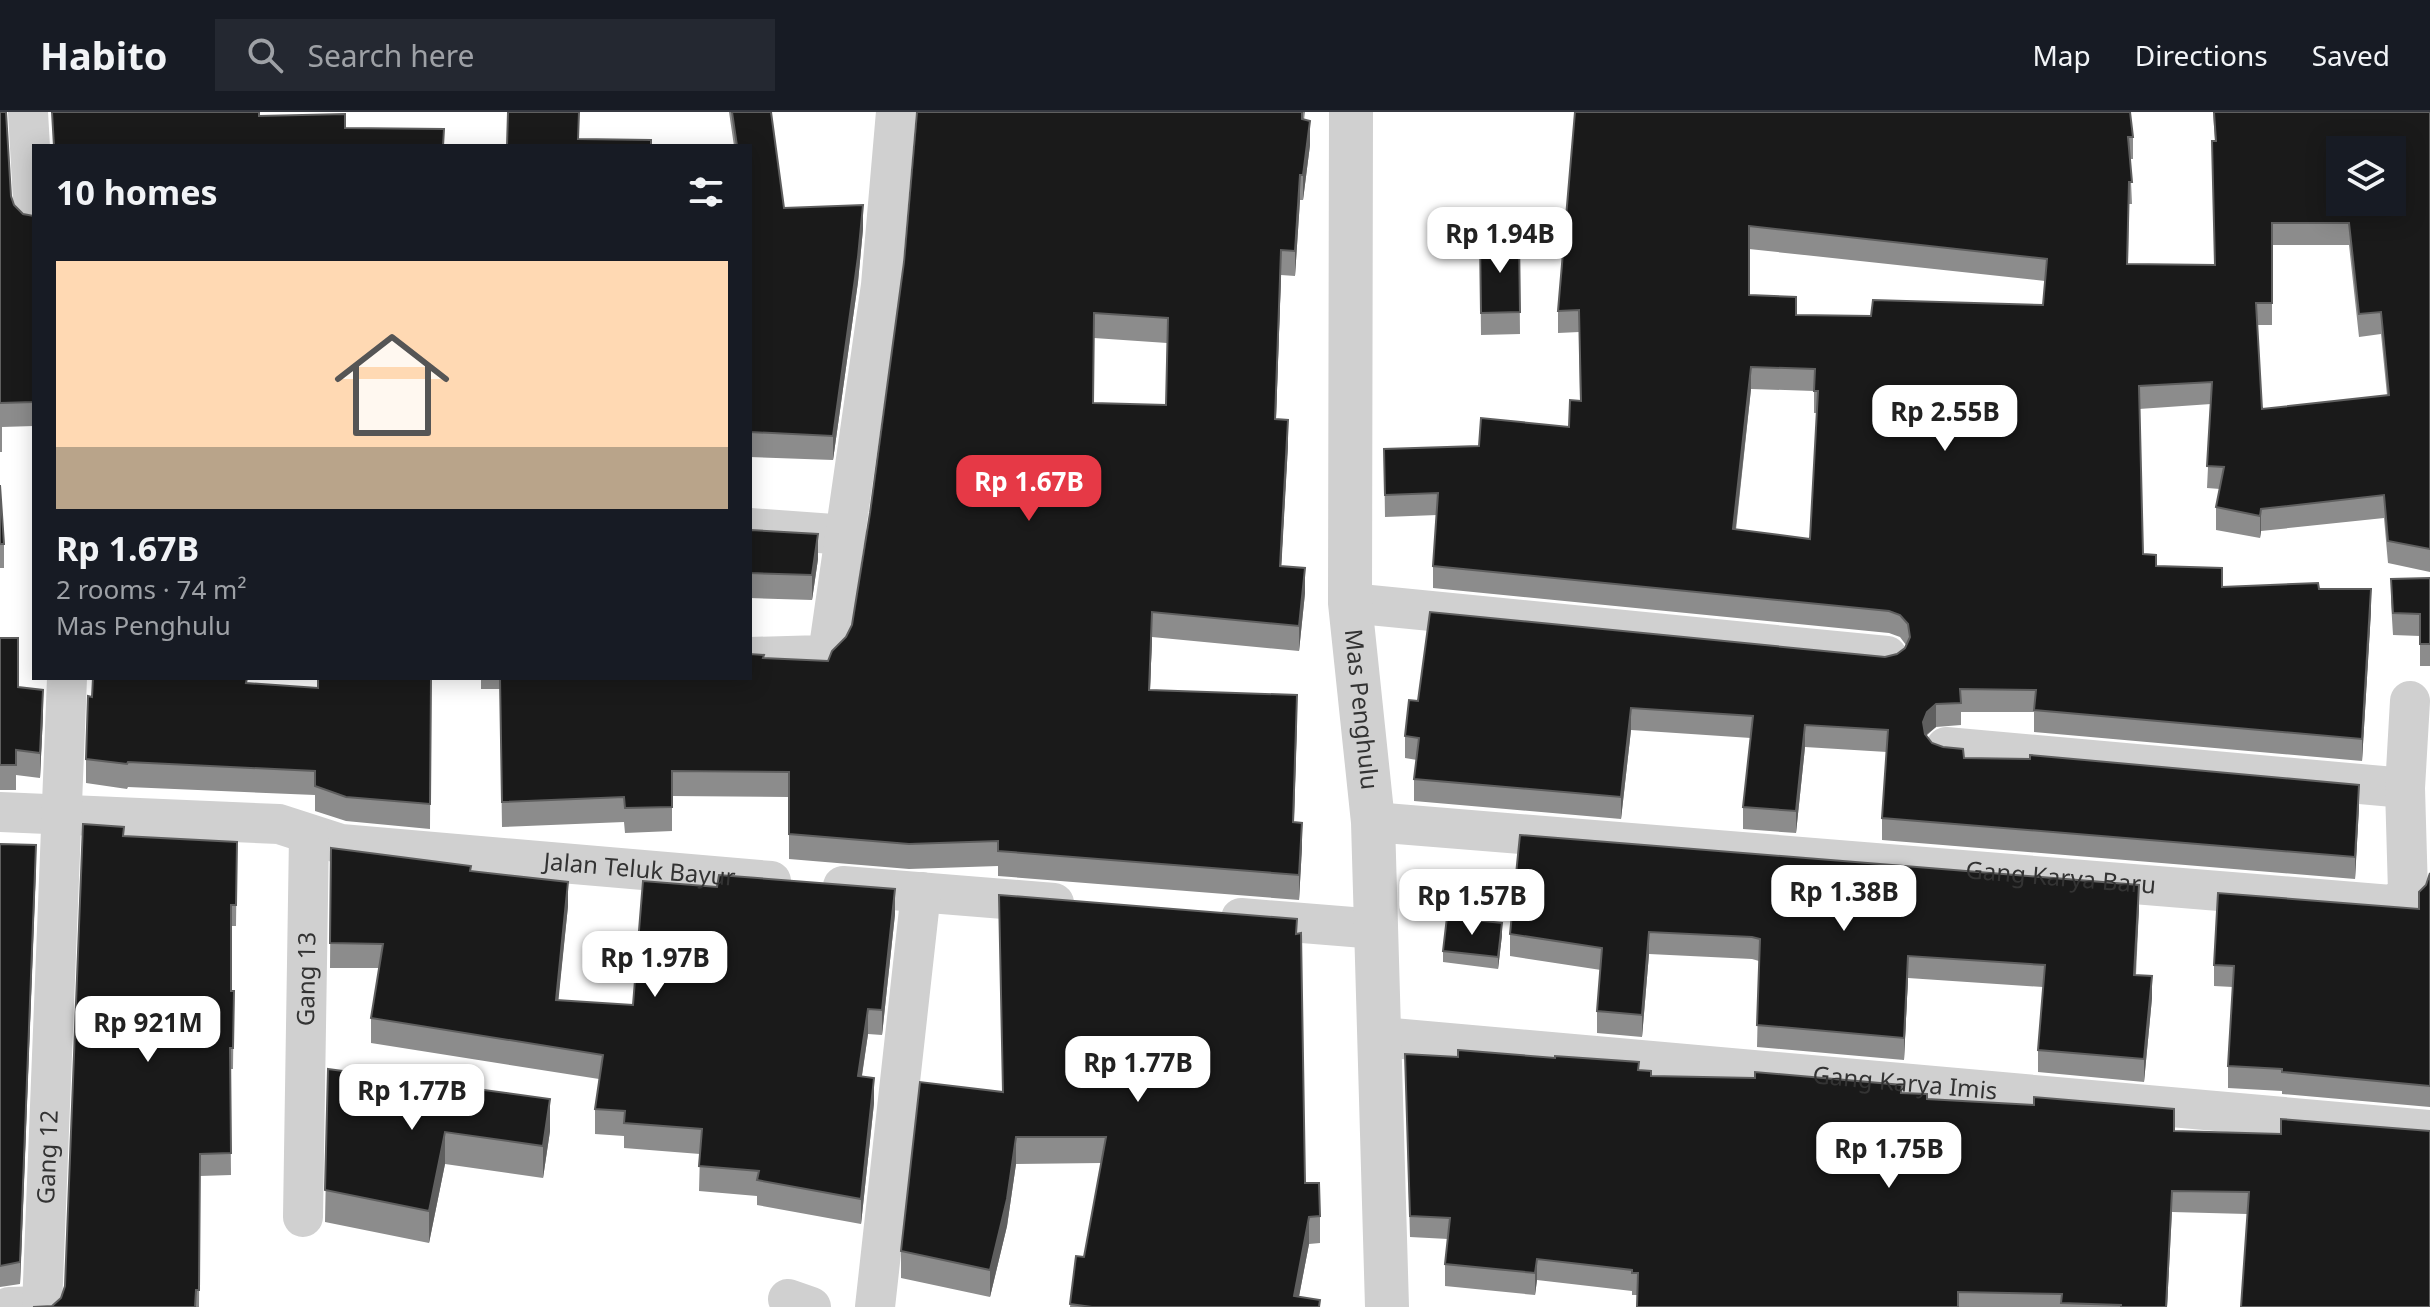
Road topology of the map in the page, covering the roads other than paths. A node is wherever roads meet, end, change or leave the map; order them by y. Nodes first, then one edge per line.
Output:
1 (28, 112) edge
2 (896, 112) edge
3 (1351, 112) edge
4 (32, 183) edge
5 (752, 528) edge
6 (847, 535) junction
7 (1350, 603) junction
8 (1887, 656) edge
9 (752, 657) edge
10 (67, 680) edge
11 (2410, 701) dead end
12 (1946, 747) edge
13 (2405, 788) junction
14 (0, 812) edge
15 (61, 814) junction
16 (1373, 822) junction
17 (309, 836) junction
18 (921, 892) junction
19 (1094, 906) edge
20 (1204, 915) edge
21 (1377, 929) junction
22 (1381, 1037) junction
23 (2430, 1130) edge
24 (303, 1217) dead end
25 (42, 1306) edge
26 (9, 1307) edge
27 (875, 1307) edge
28 (1388, 1307) edge

1 - 4 street
2 - 6 street
3 - 7 street, Mas Penghulu
5 - 6 street
6 - 9 street
7 - 8 street
7 - 16 street, Mas Penghulu
10 - 15 street, Gang 12
11 - 13 street, Gang Karya Baru
12 - 13 street
13 - 16 street, Gang Karya Baru
14 - 15 street, Jalan Teluk Bayur
15 - 17 street, Jalan Teluk Bayur
15 - 25 street, Gang 12
16 - 21 street, Mas Penghulu
17 - 18 street, Jalan Teluk Bayur
17 - 24 street, Gang 13
18 - 19 street, Jalan Teluk Bayur
18 - 27 street
20 - 21 street
21 - 22 street, Mas Penghulu
22 - 23 street, Gang Karya Imis
22 - 28 street, Mas Penghulu
25 - 26 street

